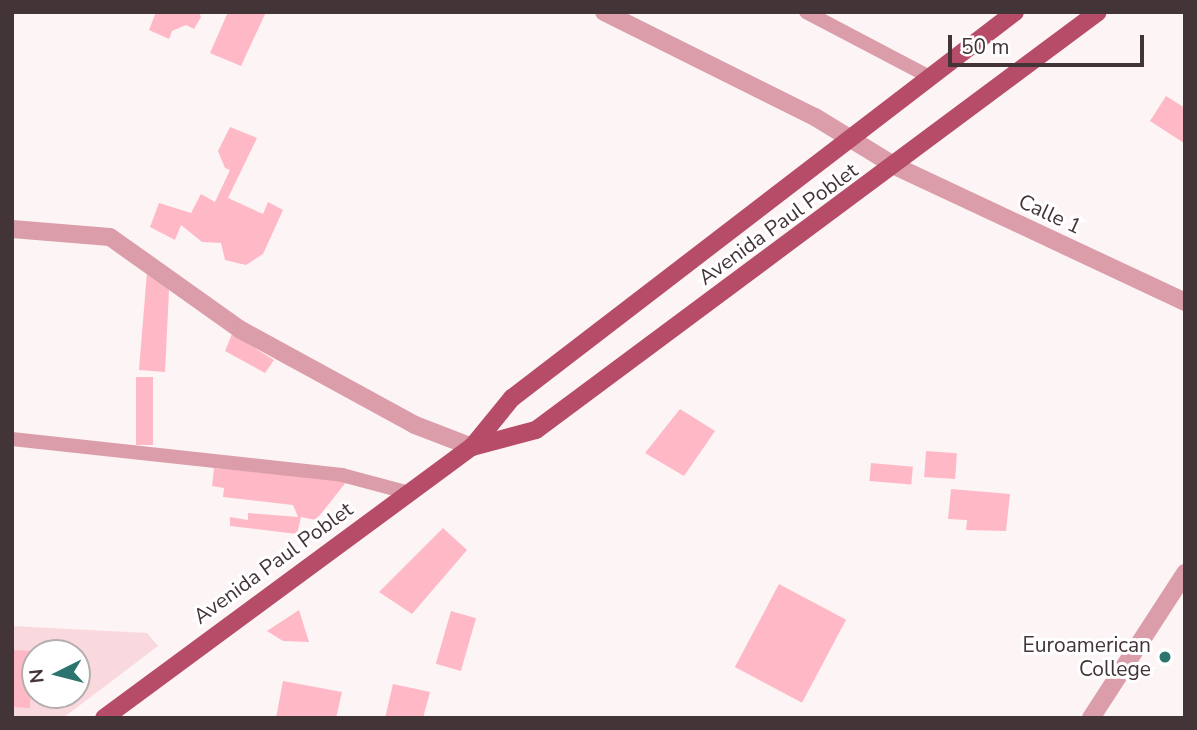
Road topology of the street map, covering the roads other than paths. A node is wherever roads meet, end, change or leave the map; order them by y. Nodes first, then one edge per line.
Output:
1 (604, 12) edge
2 (806, 12) edge
3 (1015, 12) edge
4 (1098, 12) edge
5 (930, 77) junction
6 (851, 137) junction
7 (895, 166) junction
8 (12, 229) edge
9 (1185, 302) edge
10 (12, 439) edge
11 (472, 447) junction
12 (409, 493) junction
13 (1185, 573) edge
14 (104, 718) edge
15 (1091, 718) edge

1 - 6 street, Calle 1
2 - 5 lane
3 - 5 main road, Avenida Paul Poblet
4 - 7 main road, Avenida Paul Poblet
5 - 6 main road, Avenida Paul Poblet
6 - 7 street, Calle 1
6 - 11 main road, Avenida Paul Poblet
7 - 9 street, Calle 1
7 - 11 main road, Avenida Paul Poblet
8 - 11 street
10 - 12 lane
11 - 12 main road, Avenida Paul Poblet
12 - 14 main road, Avenida Paul Poblet
13 - 15 street

